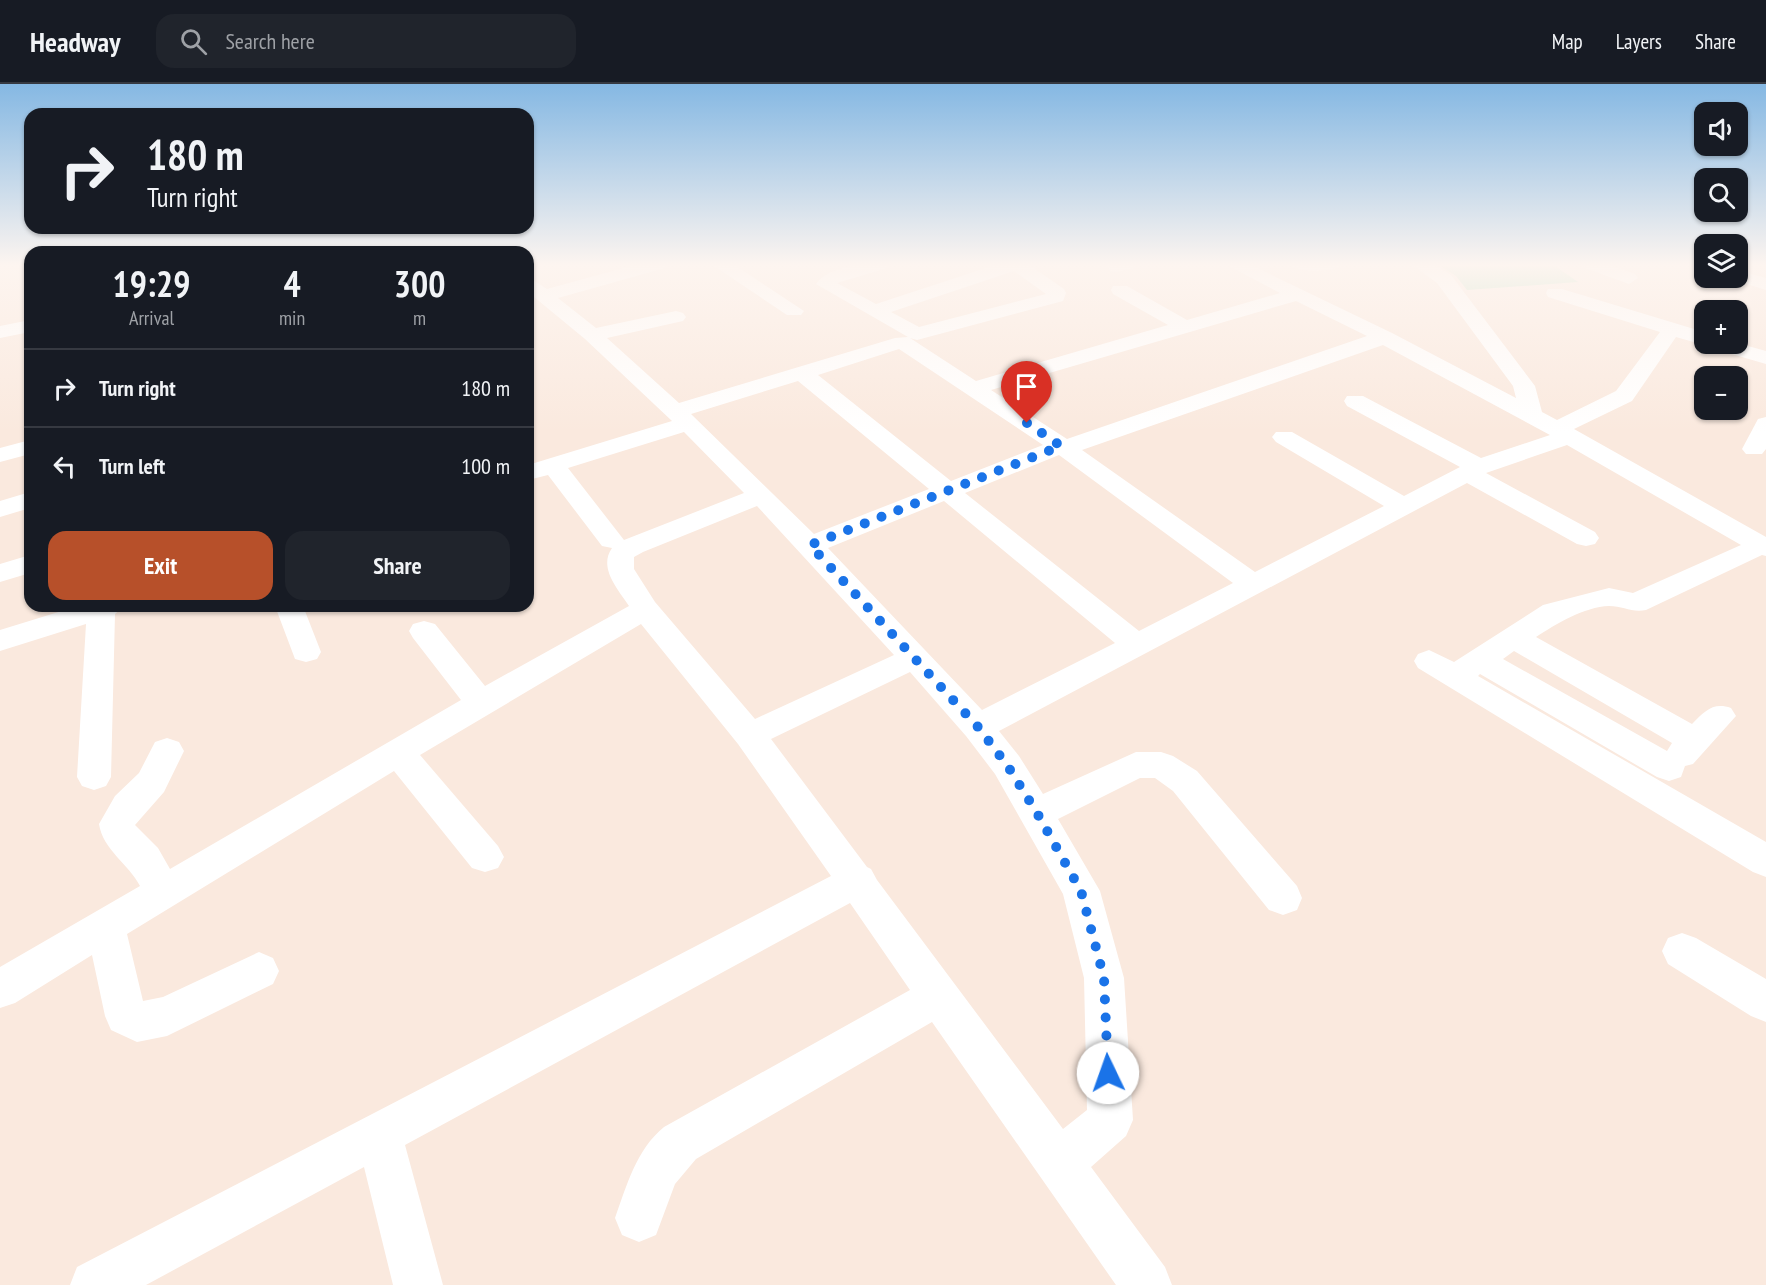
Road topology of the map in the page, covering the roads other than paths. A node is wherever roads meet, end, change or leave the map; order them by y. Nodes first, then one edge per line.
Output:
1 (574, 320) edge
2 (662, 320) edge
3 (892, 320) edge
4 (969, 320) edge
5 (1173, 320) edge
6 (1213, 320) edge
7 (1351, 320) edge
8 (1475, 320) edge
9 (1643, 320) edge
10 (24, 322) edge
11 (1187, 328) junction
12 (1672, 329) junction
13 (0, 332) edge
14 (1748, 333) edge
15 (592, 335) junction
16 (1694, 336) edge
17 (1385, 337) junction
18 (1766, 338) edge
19 (1748, 353) edge
20 (1766, 358) edge
21 (801, 372) junction
22 (975, 388) junction
23 (1355, 401) dead end
24 (1530, 413) junction
25 (682, 417) junction
26 (1563, 432) junction
27 (1284, 437) dead end
28 (1063, 447) junction
29 (24, 449) edge
30 (0, 455) edge
31 (553, 465) junction
32 (1473, 470) junction
33 (534, 471) edge
34 (946, 491) junction
35 (760, 496) junction
36 (24, 502) edge
37 (1405, 507) junction
38 (0, 509) edge
39 (1586, 538) dead end
40 (611, 540) dead end
41 (810, 545) junction
42 (1764, 547) edge
43 (24, 566) edge
44 (0, 573) edge
45 (1253, 584) junction
46 (645, 609) junction
47 (90, 612) edge
48 (106, 612) edge
49 (292, 612) edge
50 (424, 631) dead end
51 (1514, 638) junction
52 (0, 641) edge
53 (1137, 645) junction
54 (306, 652) dead end
55 (913, 658) junction
56 (481, 703) junction
57 (1720, 716) dead end
58 (978, 727) junction
59 (750, 735) junction
60 (1695, 741) junction
61 (167, 751) dead end
62 (398, 753) junction
63 (94, 777) dead end
64 (1658, 779) junction
65 (1037, 813) junction
66 (485, 857) dead end
67 (1766, 861) edge
68 (858, 880) junction
69 (163, 893) junction
70 (1283, 898) dead end
71 (106, 927) junction
72 (1682, 951) dead end
73 (259, 971) dead end
74 (0, 989) edge
75 (940, 996) junction
76 (1766, 1002) edge
77 (379, 1134) junction
78 (1059, 1163) junction
79 (639, 1218) dead end
80 (95, 1285) edge
81 (418, 1285) edge
82 (1147, 1285) edge

1 - 15 street
2 - 15 street
3 - 4 street
5 - 11 street
6 - 11 street
7 - 17 street
8 - 24 street
9 - 12 street
10 - 13 street
11 - 22 street
12 - 16 street
12 - 26 street
14 - 18 street
15 - 25 street
17 - 24 street
17 - 28 street
19 - 20 street
21 - 22 street
21 - 25 street
21 - 34 street
22 - 28 street
23 - 32 street
24 - 26 street
25 - 31 street
25 - 35 street
26 - 32 street
26 - 42 street
27 - 37 street
28 - 34 street
28 - 45 street
29 - 30 street
31 - 33 street
31 - 40 street
32 - 37 street
32 - 39 street
34 - 41 street
34 - 53 street
35 - 41 street
35 - 46 street
36 - 38 street
37 - 45 street
41 - 55 street
42 - 51 street
43 - 44 street
45 - 53 street
46 - 56 street
46 - 59 street
47 - 52 street
48 - 63 street
49 - 54 street
50 - 56 street
51 - 60 street
51 - 64 street
53 - 58 street
55 - 58 street
55 - 59 street
56 - 62 street
57 - 60 street
58 - 65 street
59 - 68 street
60 - 64 street
61 - 69 street
62 - 66 street
62 - 69 street
64 - 67 street
65 - 70 street
65 - 78 street
68 - 75 street
68 - 77 street
69 - 71 street
71 - 73 street
71 - 74 street
72 - 76 street
75 - 78 street
75 - 79 street
77 - 80 street
77 - 81 street
78 - 82 street

